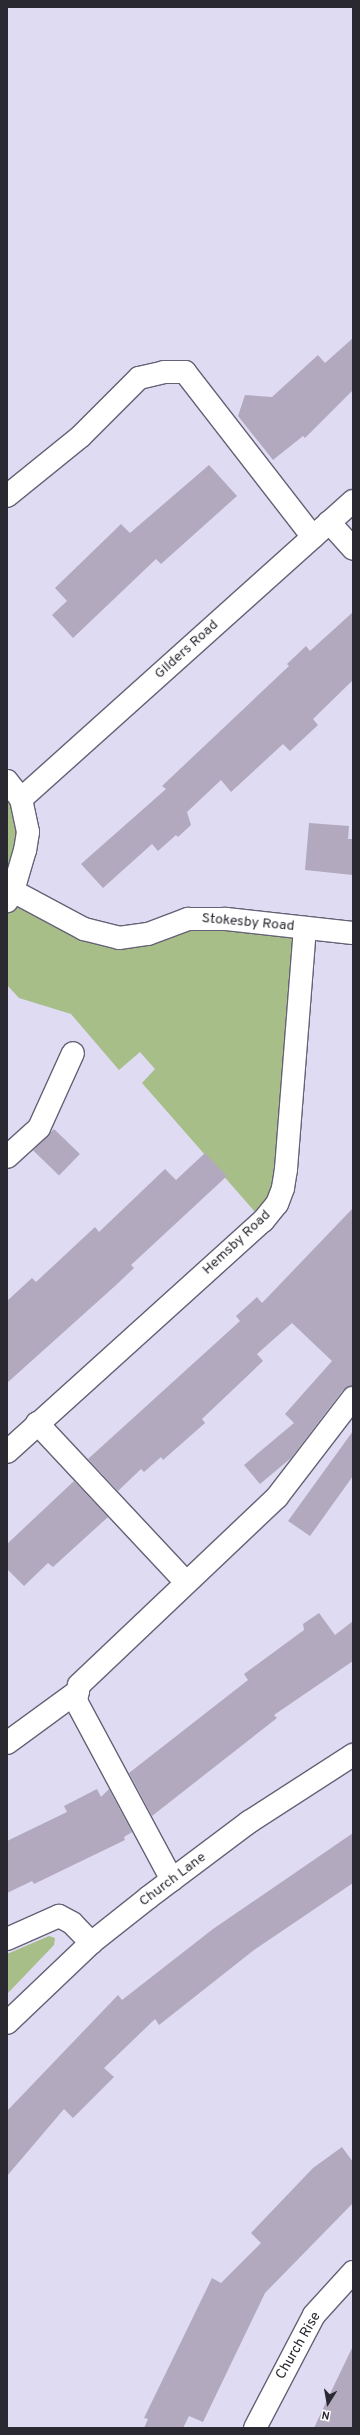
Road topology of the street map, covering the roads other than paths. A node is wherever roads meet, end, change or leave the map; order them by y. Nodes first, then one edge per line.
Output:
1 (7, 496) edge
2 (353, 501) edge
3 (329, 522) junction
4 (313, 537) junction
5 (353, 549) edge
6 (7, 781) edge
7 (21, 799) junction
8 (10, 896) edge
9 (305, 928) junction
10 (353, 933) edge
11 (73, 1053) dead end
12 (7, 1157) edge
13 (353, 1398) edge
14 (37, 1423) junction
15 (7, 1452) edge
16 (186, 1582) junction
17 (78, 1691) junction
18 (7, 1743) edge
19 (353, 1755) edge
20 (172, 1880) junction
21 (7, 1939) edge
22 (91, 1943) junction
23 (7, 2023) edge
24 (353, 2272) edge
25 (255, 2428) edge

1 - 4 street
2 - 3 street, Gilders Road
3 - 4 street, Gilders Road
3 - 5 street
4 - 7 street, Gilders Road
6 - 7 street
7 - 8 street
8 - 9 street, Stokesby Road
9 - 10 street, Stokesby Road
9 - 14 street, Hemsby Road
11 - 12 street
13 - 16 street
14 - 15 street, Hemsby Road
14 - 16 street
16 - 17 street
17 - 18 street
17 - 20 street
19 - 20 street, Church Lane
20 - 22 street, Church Lane
21 - 22 street
22 - 23 street, Church Lane
24 - 25 street, Church Rise

